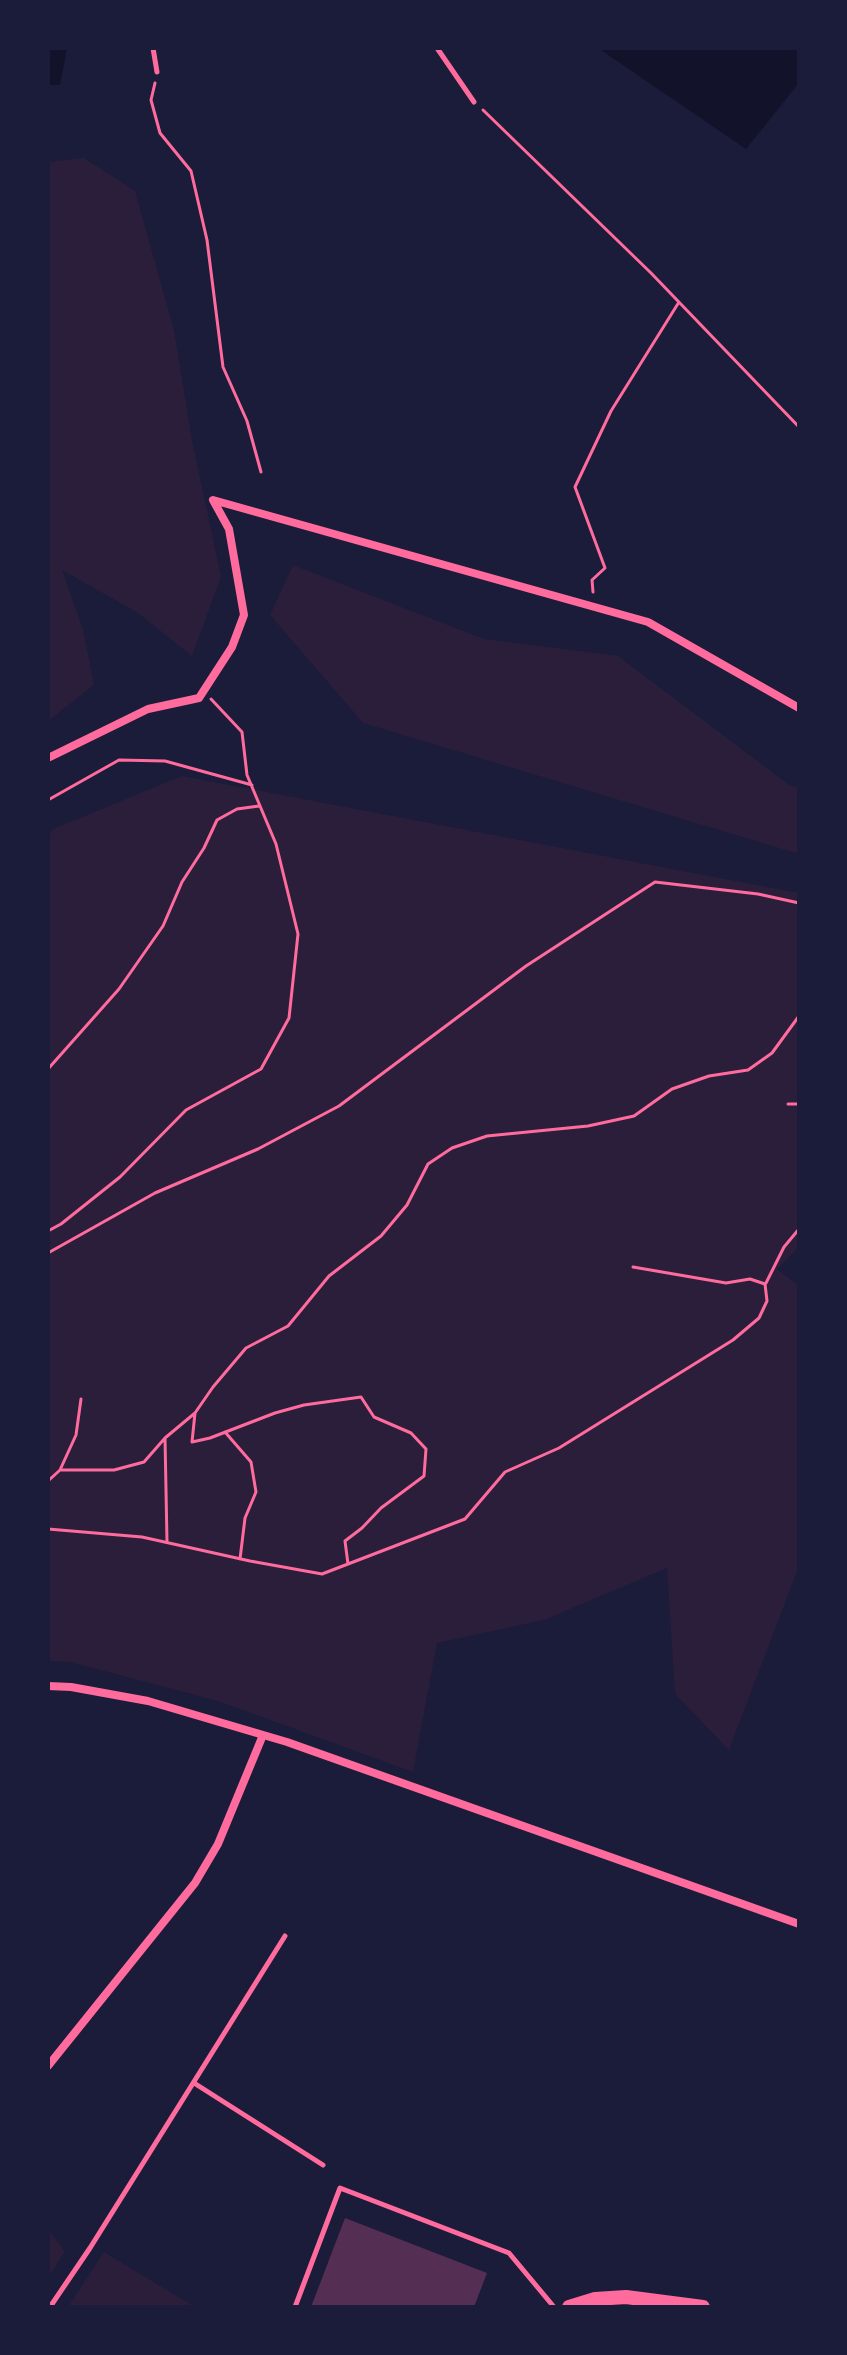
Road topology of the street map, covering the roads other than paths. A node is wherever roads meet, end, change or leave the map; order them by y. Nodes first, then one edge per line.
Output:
1 (153, 48) edge
2 (437, 48) edge
3 (157, 72) road end
4 (474, 102) road end
5 (799, 708) edge
6 (48, 758) edge
7 (48, 1686) edge
8 (263, 1735) junction
9 (799, 1924) edge
10 (285, 1936) dead end
11 (48, 2066) edge
12 (194, 2083) junction
13 (323, 2165) dead end
14 (50, 2307) edge
15 (295, 2307) edge
16 (554, 2307) edge
17 (569, 2307) edge
18 (703, 2307) edge

1 - 3 lane
2 - 4 lane
5 - 6 street
7 - 8 street
8 - 9 street
8 - 11 street
10 - 12 lane
12 - 13 lane
12 - 14 lane
15 - 16 lane
17 - 18 main road

